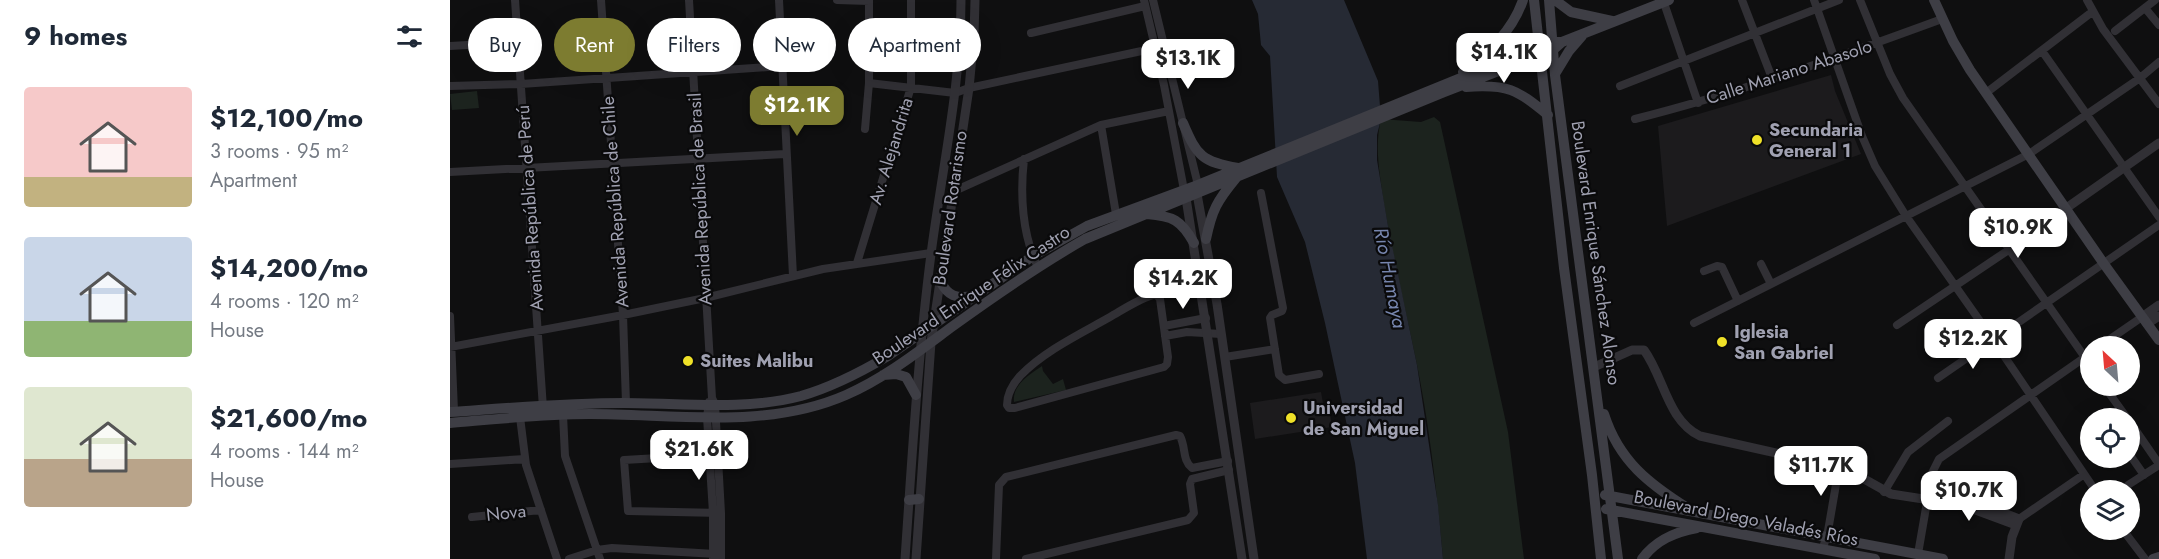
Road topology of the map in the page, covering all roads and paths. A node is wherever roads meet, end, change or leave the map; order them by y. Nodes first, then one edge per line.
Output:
1 (515, 0) edge
2 (601, 0) edge
3 (689, 0) edge
4 (779, 0) edge
5 (837, 0) edge
6 (911, 0) edge
7 (961, 0) edge
8 (975, 0) edge
9 (1153, 0) edge
10 (1523, 0) edge
11 (1534, 0) edge
12 (1549, 0) edge
13 (1555, 0) edge
14 (1742, 0) edge
15 (1814, 0) edge
16 (1839, 0) edge
17 (1860, 0) edge
18 (1934, 0) edge
19 (2087, 0) edge
20 (2155, 0) edge
21 (869, 1) edge
22 (1665, 1) edge
23 (1144, 3) edge
24 (2145, 8) junction
25 (1818, 9) junction
26 (2092, 12) junction
27 (516, 18) edge
28 (780, 18) edge
29 (1942, 19) junction
30 (1616, 21) junction
31 (2159, 25) edge
32 (2115, 31) dead end
33 (1031, 33) dead end
34 (1585, 33) junction
35 (1755, 33) junction
36 (1878, 43) junction
37 (1555, 44) junction
38 (468, 45) edge
39 (450, 46) edge
40 (1165, 46) junction
41 (1155, 48) junction
42 (1539, 50) junction
43 (2042, 51) junction
44 (1835, 58) junction
45 (1684, 62) junction
46 (2159, 62) edge
47 (753, 68) edge
48 (520, 72) edge
49 (782, 72) edge
50 (693, 73) junction
51 (1555, 75) junction
52 (606, 78) junction
53 (1772, 78) junction
54 (2140, 78) junction
55 (869, 83) junction
56 (521, 84) junction
57 (450, 86) edge
58 (1448, 86) junction
59 (1620, 86) dead end
60 (910, 87) junction
61 (969, 88) junction
62 (955, 93) junction
63 (1986, 93) junction
64 (1698, 103) junction
65 (2159, 104) edge
66 (1169, 111) junction
67 (2087, 114) junction
68 (1548, 115) junction
69 (1635, 119) dead end
70 (1183, 123) junction
71 (1101, 125) junction
72 (865, 129) dead end
73 (2159, 143) edge
74 (785, 154) junction
75 (2029, 154) junction
76 (698, 159) junction
77 (1024, 159) junction
78 (613, 164) junction
79 (527, 168) junction
80 (2124, 168) junction
81 (450, 172) edge
82 (1238, 172) junction
83 (1965, 187) junction
84 (952, 192) junction
85 (1191, 192) junction
86 (1261, 193) dead end
87 (2065, 209) junction
88 (1116, 214) junction
89 (1144, 214) junction
90 (1906, 216) junction
91 (2159, 218) edge
92 (2159, 225) edge
93 (1206, 239) junction
94 (1194, 243) junction
95 (2010, 249) junction
96 (931, 253) junction
97 (1035, 262) junction
98 (857, 263) junction
99 (1761, 264) dead end
100 (2104, 264) junction
101 (1704, 271) dead end
102 (793, 276) junction
103 (940, 281) junction
104 (1771, 284) junction
105 (1954, 286) junction
106 (973, 296) junction
107 (705, 298) junction
108 (1738, 301) junction
109 (2048, 303) junction
110 (2159, 305) edge
111 (623, 315) junction
112 (2159, 315) edge
113 (450, 316) edge
114 (1206, 318) junction
115 (2144, 320) junction
116 (1185, 322) junction
117 (1694, 323) dead end
118 (933, 324) junction
119 (1897, 325) dead end
120 (1164, 326) junction
121 (538, 331) junction
122 (1187, 332) junction
123 (922, 333) junction
124 (1208, 333) junction
125 (1221, 334) junction
126 (1165, 336) junction
127 (2117, 336) edge
128 (2159, 340) edge
129 (1994, 341) junction
130 (931, 342) junction
131 (2080, 345) edge
132 (451, 347) edge
133 (1275, 349) junction
134 (920, 350) junction
135 (1225, 357) junction
136 (2080, 361) edge
137 (1594, 367) junction
138 (1319, 374) dead end
139 (882, 375) junction
140 (1938, 378) dead end
141 (916, 395) junction
142 (1598, 396) junction
143 (2031, 396) junction
144 (711, 402) junction
145 (626, 403) junction
146 (544, 410) junction
147 (452, 412) edge
148 (563, 415) junction
149 (520, 417) junction
150 (711, 417) junction
151 (1948, 421) dead end
152 (450, 423) edge
153 (2140, 439) edge
154 (710, 455) junction
155 (525, 459) junction
156 (450, 464) edge
157 (2159, 465) edge
158 (1228, 466) junction
159 (1839, 467) junction
160 (2139, 468) edge
161 (2083, 475) junction
162 (2144, 475) junction
163 (2087, 480) edge
164 (2136, 480) edge
165 (1884, 492) junction
166 (1595, 495) junction
167 (1610, 496) junction
168 (1925, 498) junction
169 (914, 499) junction
170 (1596, 507) junction
171 (541, 510) junction
172 (1611, 510) junction
173 (1695, 512) junction
174 (717, 513) junction
175 (472, 517) dead end
176 (2018, 522) junction
177 (1701, 527) junction
178 (1827, 535) junction
179 (2131, 540) edge
180 (1826, 548) junction
181 (597, 550) junction
182 (1918, 554) junction
183 (717, 557) edge
184 (2159, 557) edge
185 (557, 559) edge
186 (569, 559) edge
187 (600, 559) edge
188 (905, 559) edge
189 (915, 559) edge
190 (996, 559) edge
191 (1026, 559) edge
192 (1242, 559) edge
193 (1254, 559) edge
194 (1601, 559) edge
195 (1618, 559) edge
196 (1642, 559) edge
197 (1875, 559) edge
198 (1944, 559) edge
199 (2009, 559) edge
200 (2145, 559) edge
201 (2153, 559) edge

1 - 27 street, Avenida República de Perú
2 - 52 street, Avenida República de Chile
3 - 50 street, Avenida República de Brasil
4 - 28 street
5 - 21 street
6 - 60 street, Av. Alejandrita
7 - 62 street, Boulevard Rotarismo
8 - 61 street, Boulevard Rotarismo
9 - 40 street
10 - 58 main road
11 - 42 main road, Boulevard Enrique Sánchez Alonso
12 - 37 main road, Boulevard Enrique Sánchez Alonso
13 - 30 main road
14 - 35 street
15 - 25 street
16 - 25 street
17 - 36 street
18 - 29 main road
19 - 26 street
20 - 24 street
21 - 55 street
22 - 30 main road, Boulevard Enrique Félix Castro
22 - 45 street
23 - 33 street
23 - 41 street
24 - 31 street
24 - 32 street
25 - 35 street
25 - 44 street
26 - 43 street
26 - 54 street
29 - 36 street, Calle Mariano Abasolo
29 - 63 main road
30 - 34 main road, Boulevard Enrique Félix Castro
34 - 37 main road, Boulevard Enrique Félix Castro
34 - 51 main road
35 - 45 street
35 - 53 street
36 - 44 street, Calle Mariano Abasolo
36 - 83 street
37 - 42 main road, Boulevard Enrique Félix Castro
37 - 51 main road, Boulevard Enrique Sánchez Alonso
38 - 39 street
40 - 41 street
40 - 70 street
41 - 61 street
41 - 66 street
42 - 58 main road, Boulevard Enrique Félix Castro
42 - 68 main road, Boulevard Enrique Sánchez Alonso
43 - 63 street
43 - 67 street
44 - 53 street, Calle Mariano Abasolo
44 - 90 street
45 - 59 street
45 - 64 street
46 - 54 street
47 - 50 street
48 - 56 street, Avenida República de Perú
49 - 74 street
50 - 52 street
50 - 76 street, Avenida República de Brasil
51 - 137 main road, Boulevard Enrique Sánchez Alonso
52 - 56 street
52 - 78 street, Avenida República de Chile
53 - 64 street, Calle Mariano Abasolo
54 - 65 street
54 - 67 street
55 - 60 street
55 - 72 street
56 - 57 street
56 - 79 street, Avenida República de Perú
58 - 68 main road
58 - 82 main road, Boulevard Enrique Félix Castro
60 - 62 street
60 - 98 street, Av. Alejandrita
61 - 62 street
61 - 84 street, Boulevard Rotarismo
62 - 96 street, Boulevard Rotarismo
63 - 75 main road
64 - 69 street, Calle Mariano Abasolo
66 - 71 street
66 - 85 street
67 - 75 street
67 - 80 street
68 - 166 main road, Boulevard Enrique Sánchez Alonso
70 - 82 main road
70 - 85 street
71 - 77 street
71 - 88 street
73 - 80 street
74 - 76 street
74 - 102 street
75 - 83 street
75 - 87 main road
76 - 78 street
76 - 107 street, Avenida República de Brasil
77 - 84 street
77 - 97 street
78 - 79 street
78 - 111 street, Avenida República de Chile
79 - 81 street
79 - 121 street, Avenida República de Perú
80 - 87 street
80 - 91 street
82 - 85 main road, Boulevard Enrique Félix Castro
82 - 93 main road
83 - 90 street
83 - 95 street
84 - 103 street, Boulevard Rotarismo
85 - 88 main road, Boulevard Enrique Félix Castro
85 - 89 main road, Boulevard Enrique Félix Castro
85 - 93 street
85 - 94 street
86 - 133 street
87 - 95 street
87 - 100 main road
88 - 97 main road, Boulevard Enrique Félix Castro
89 - 94 main road
89 - 97 main road, Boulevard Enrique Félix Castro
90 - 104 street
90 - 105 street
92 - 100 street
93 - 125 street
94 - 114 street
95 - 105 street
95 - 109 street
96 - 98 street
96 - 123 street, Boulevard Rotarismo
97 - 106 main road, Boulevard Enrique Félix Castro
97 - 130 main road, Boulevard Enrique Félix Castro
98 - 102 street
99 - 104 street
100 - 109 street
100 - 115 main road
101 - 108 street
102 - 107 street
103 - 106 main road
103 - 118 street, Boulevard Rotarismo
104 - 108 street
105 - 119 street
105 - 129 street
106 - 118 main road, Boulevard Enrique Félix Castro
107 - 111 street
107 - 144 street, Avenida República de Brasil
108 - 117 street
109 - 129 street
109 - 131 street
110 - 115 street
111 - 121 street
111 - 145 street, Avenida República de Chile
112 - 115 street
113 - 132 street
114 - 116 street
114 - 124 street
115 - 127 street
115 - 128 main road
116 - 120 street
116 - 122 street
118 - 123 main road, Boulevard Enrique Félix Castro
118 - 130 street, Boulevard Rotarismo
120 - 126 street
120 - 126 street
121 - 132 street
121 - 146 street, Avenida República de Perú
122 - 124 street
122 - 126 street
123 - 134 street, Boulevard Rotarismo
123 - 144 main road, Boulevard Enrique Félix Castro
124 - 125 street
124 - 158 street
125 - 135 street
129 - 140 street
129 - 143 street
130 - 134 main road, Boulevard Enrique Félix Castro
130 - 169 street, Boulevard Rotarismo
132 - 147 street
133 - 135 street
133 - 138 street
134 - 139 main road, Boulevard Enrique Félix Castro
134 - 141 street, Boulevard Rotarismo
135 - 193 street
136 - 143 street
137 - 142 main road, Boulevard Enrique Sánchez Alonso
137 - 159 street
139 - 141 main road
139 - 150 main road, Boulevard Enrique Félix Castro
141 - 169 street, Boulevard Rotarismo
142 - 167 main road, Boulevard Enrique Sánchez Alonso
142 - 173 main road
143 - 161 street
143 - 168 street
144 - 145 main road, Boulevard Enrique Félix Castro
144 - 150 street, Avenida República de Brasil
145 - 146 main road, Boulevard Enrique Félix Castro
146 - 147 main road, Boulevard Enrique Félix Castro
146 - 148 main road, Boulevard Enrique Félix Castro
146 - 149 main road, Boulevard Enrique Félix Castro
148 - 150 main road, Boulevard Enrique Félix Castro
148 - 181 street
149 - 152 main road, Boulevard Enrique Félix Castro
149 - 155 street
150 - 154 street, Avenida República de Brasil
150 - 174 street, Avenida República de Brasil
151 - 165 street
153 - 157 street
154 - 174 street, Avenida República de Brasil
154 - 174 street
155 - 156 street
155 - 171 street
157 - 162 street
158 - 190 street
158 - 191 street
158 - 192 street
159 - 165 street
159 - 178 street
160 - 162 street
161 - 163 street
161 - 176 street
162 - 164 street
165 - 168 street
166 - 167 main road, Boulevard Diego Valadés Ríos
166 - 170 main road
167 - 172 main road, Boulevard Enrique Sánchez Alonso
167 - 173 main road, Boulevard Diego Valadés Ríos
168 - 176 street
168 - 182 street
169 - 188 street, Boulevard Rotarismo
169 - 189 street, Boulevard Rotarismo
170 - 172 main road, Boulevard Diego Valadés Ríos
170 - 194 main road
171 - 175 street, Nova
171 - 185 street
172 - 177 main road, Boulevard Diego Valadés Ríos
172 - 195 main road, Boulevard Enrique Sánchez Alonso
173 - 178 main road, Boulevard Diego Valadés Ríos
174 - 183 street, Avenida República de Brasil
176 - 199 street
177 - 180 main road, Boulevard Diego Valadés Ríos
177 - 196 main road
178 - 180 street
178 - 182 main road, Boulevard Diego Valadés Ríos
179 - 200 street
180 - 197 main road, Boulevard Diego Valadés Ríos
181 - 183 street
181 - 186 street
181 - 187 street
182 - 198 main road, Boulevard Diego Valadés Ríos
184 - 201 main road

